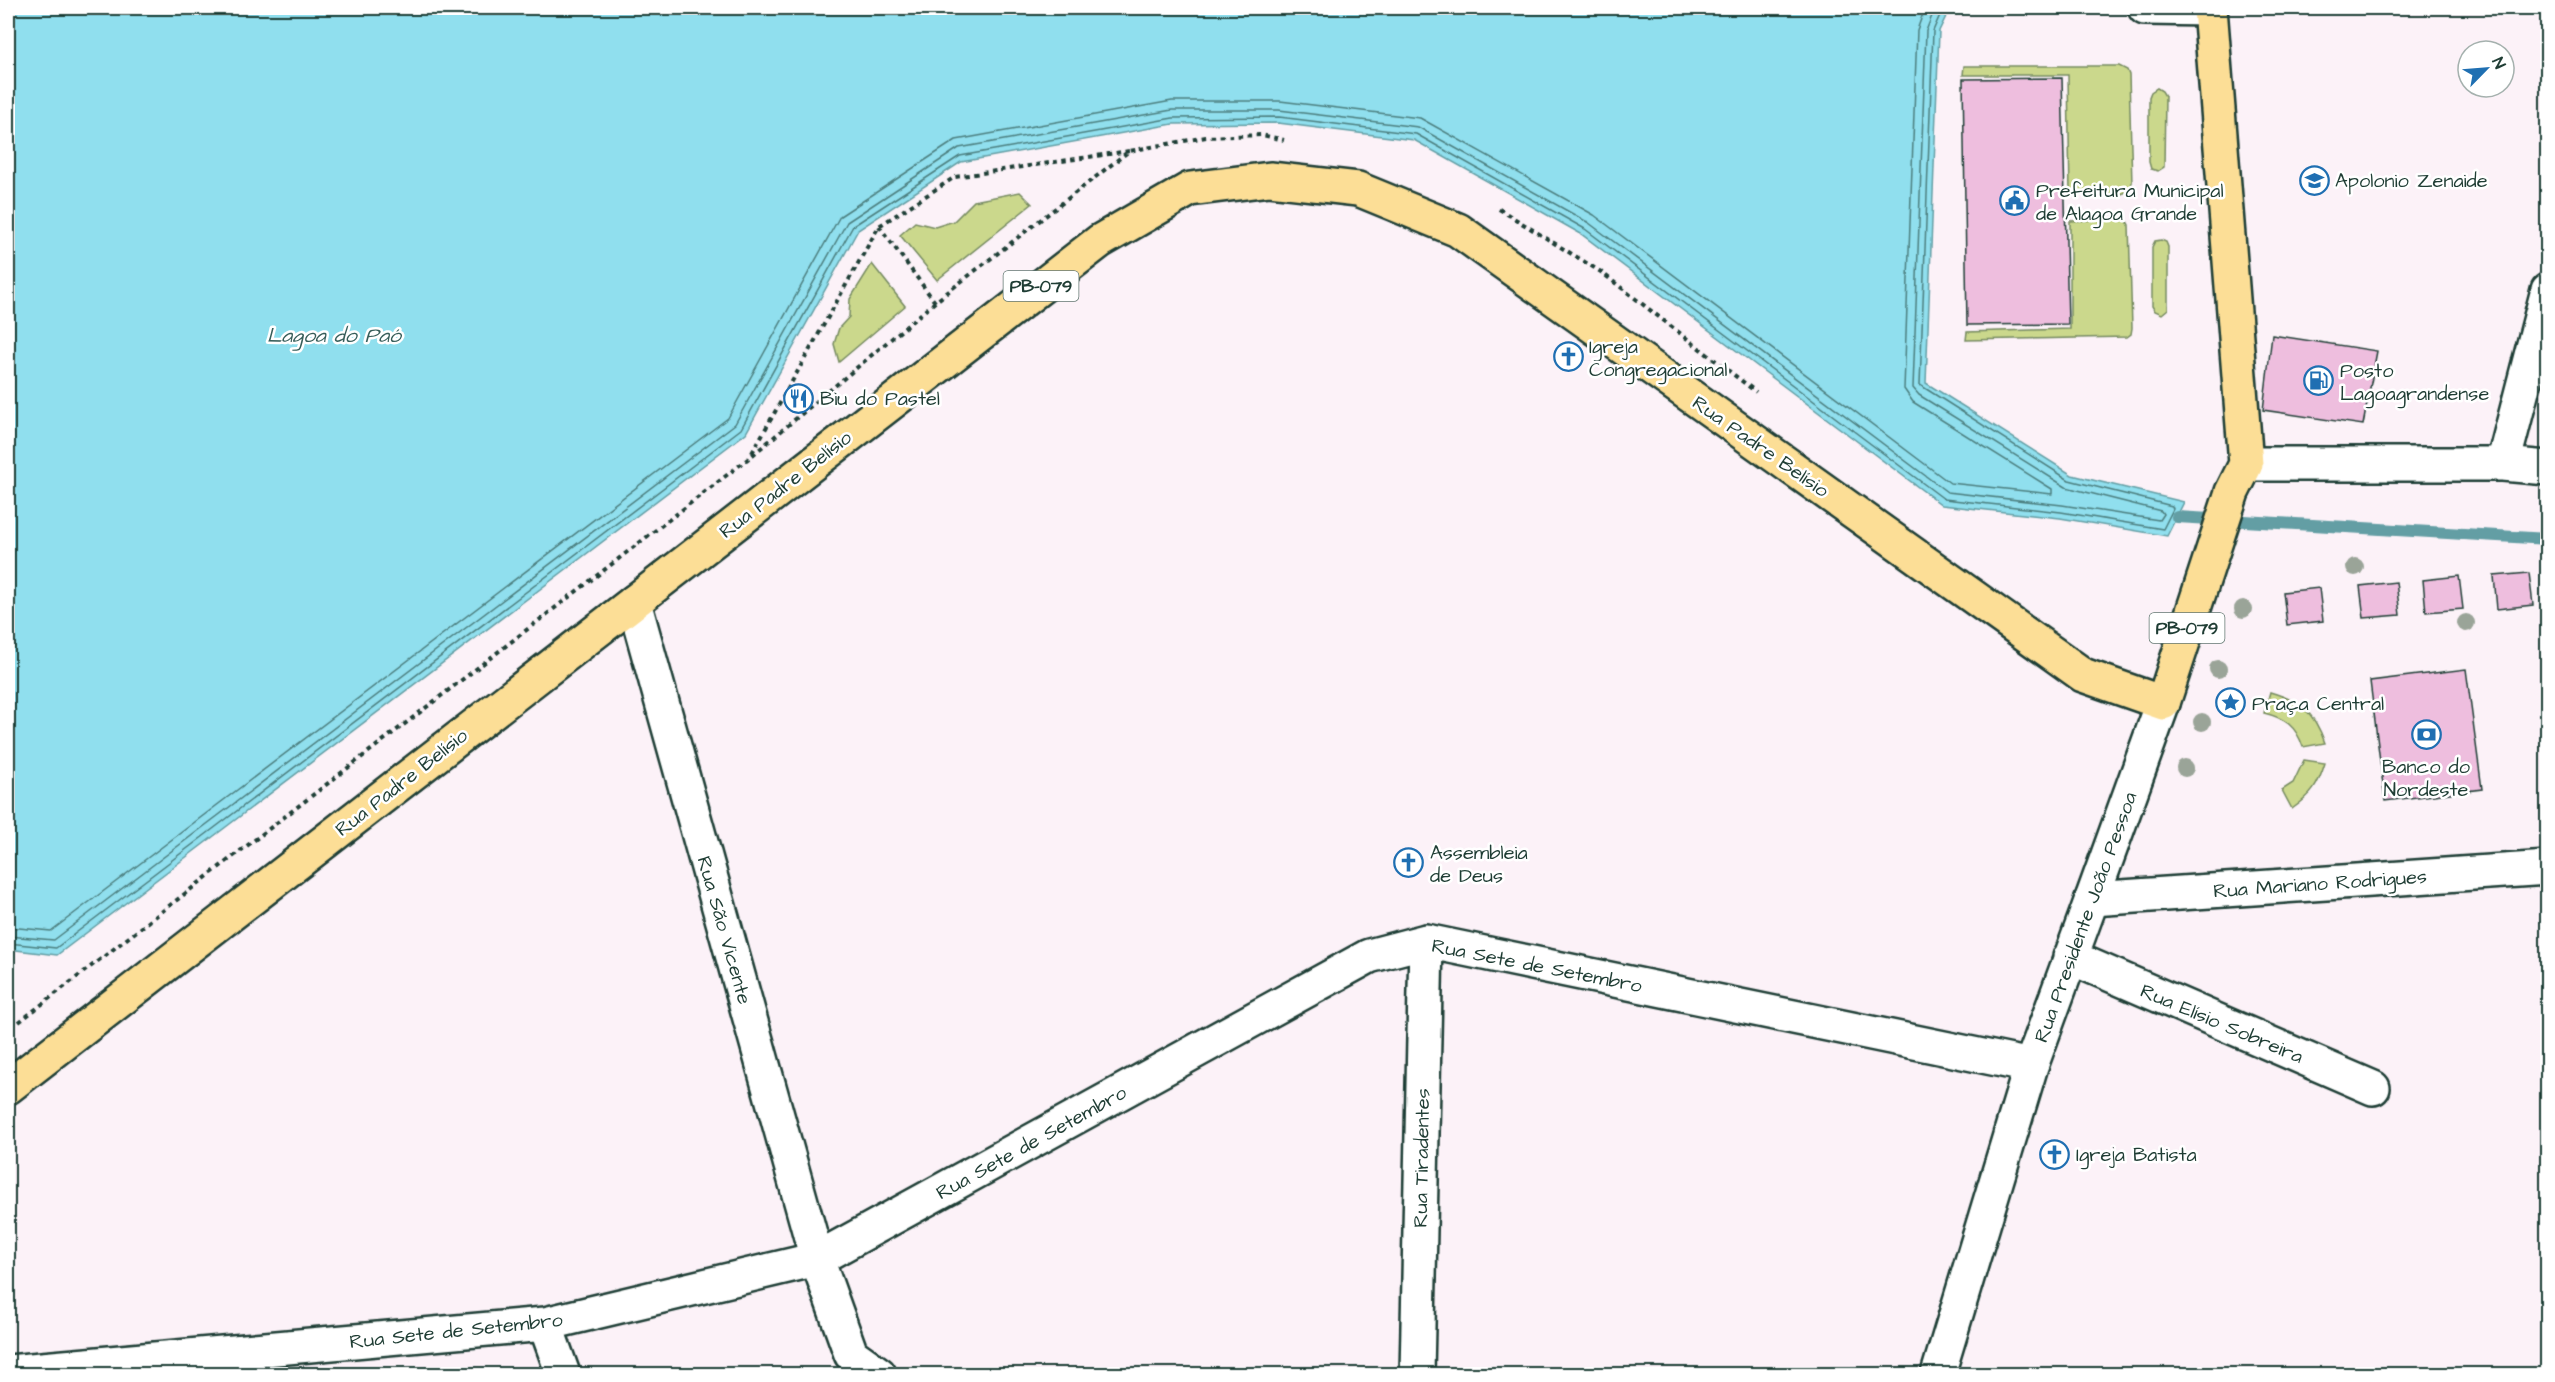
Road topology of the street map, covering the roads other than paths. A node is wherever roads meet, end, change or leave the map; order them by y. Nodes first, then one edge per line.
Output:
1 (2145, 8) edge
2 (2210, 8) edge
3 (2547, 290) edge
4 (2503, 464) junction
5 (2547, 468) edge
6 (2239, 478) junction
7 (634, 602) junction
8 (2163, 703) junction
9 (2547, 868) edge
10 (2092, 898) junction
11 (1426, 941) junction
12 (2070, 957) junction
13 (2031, 1066) junction
14 (8, 1087) edge
15 (2373, 1088) dead end
16 (817, 1259) junction
17 (545, 1324) junction
18 (8, 1372) edge
19 (563, 1374) edge
20 (879, 1374) edge
21 (1417, 1374) edge
22 (1938, 1374) edge

1 - 2 street
2 - 6 main road, PB-079
3 - 4 street
4 - 5 street
4 - 6 street
6 - 8 main road, Rua Presidente João Pessoa / PB-079
7 - 8 main road, Rua Padre Belísio / PB-079
7 - 14 main road, Rua Padre Belísio / PB-079
7 - 16 street, Rua São Vicente
8 - 10 street, Rua Presidente João Pessoa
9 - 10 street, Rua Mariano Rodrigues
10 - 12 street, Rua Presidente João Pessoa
11 - 13 street, Rua Sete de Setembro
11 - 16 street, Rua Sete de Setembro
11 - 21 street, Rua Tiradentes
12 - 13 street, Rua Presidente João Pessoa
12 - 15 street, Rua Elísio Sobreira
13 - 22 street, Rua Presidente João Pessoa
16 - 17 street, Rua Sete de Setembro
16 - 20 street, Rua São Vicente
17 - 18 street, Rua Sete de Setembro
17 - 19 street

